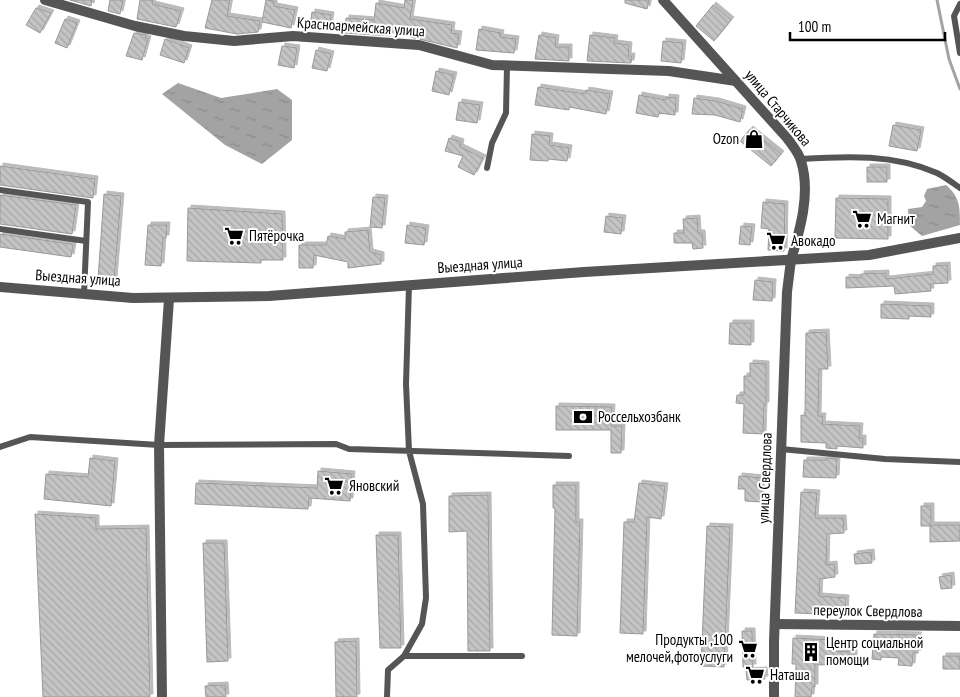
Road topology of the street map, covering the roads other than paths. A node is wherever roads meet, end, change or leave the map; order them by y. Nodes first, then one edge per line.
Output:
1 (45, 0) edge
2 (662, 0) edge
3 (960, 4) edge
4 (960, 53) edge
5 (507, 66) junction
6 (736, 81) junction
7 (801, 159) junction
8 (487, 168) dead end
9 (960, 188) edge
10 (0, 190) edge
11 (0, 229) edge
12 (960, 238) edge
13 (86, 241) junction
14 (791, 260) junction
15 (409, 285) junction
16 (0, 287) edge
17 (84, 294) junction
18 (169, 298) junction
19 (159, 445) junction
20 (0, 447) edge
21 (781, 449) junction
22 (409, 451) junction
23 (569, 456) dead end
24 (960, 462) edge
25 (775, 624) junction
26 (960, 626) edge
27 (404, 656) junction
28 (522, 656) dead end
29 (162, 697) edge
30 (387, 697) edge
31 (774, 697) edge

1 - 5 street, Красноармейская улица
2 - 6 street, улица Старчикова
3 - 4 lane
5 - 6 street, Красноармейская улица
5 - 8 lane
6 - 7 street, улица Старчикова
7 - 9 lane
7 - 14 street, улица Старчикова
10 - 13 lane
11 - 13 lane
12 - 14 street, Выездная улица
13 - 17 lane
14 - 15 street, Выездная улица
14 - 21 street, улица Свердлова
15 - 18 street, Выездная улица
15 - 22 lane
16 - 17 street, Выездная улица
17 - 18 street, Выездная улица
18 - 19 street
19 - 20 lane
19 - 22 lane
19 - 29 street
21 - 24 lane
21 - 25 street, улица Свердлова
22 - 23 lane
22 - 27 lane
25 - 26 street, переулок Свердлова
25 - 31 street, улица Свердлова
27 - 28 lane
27 - 30 lane

